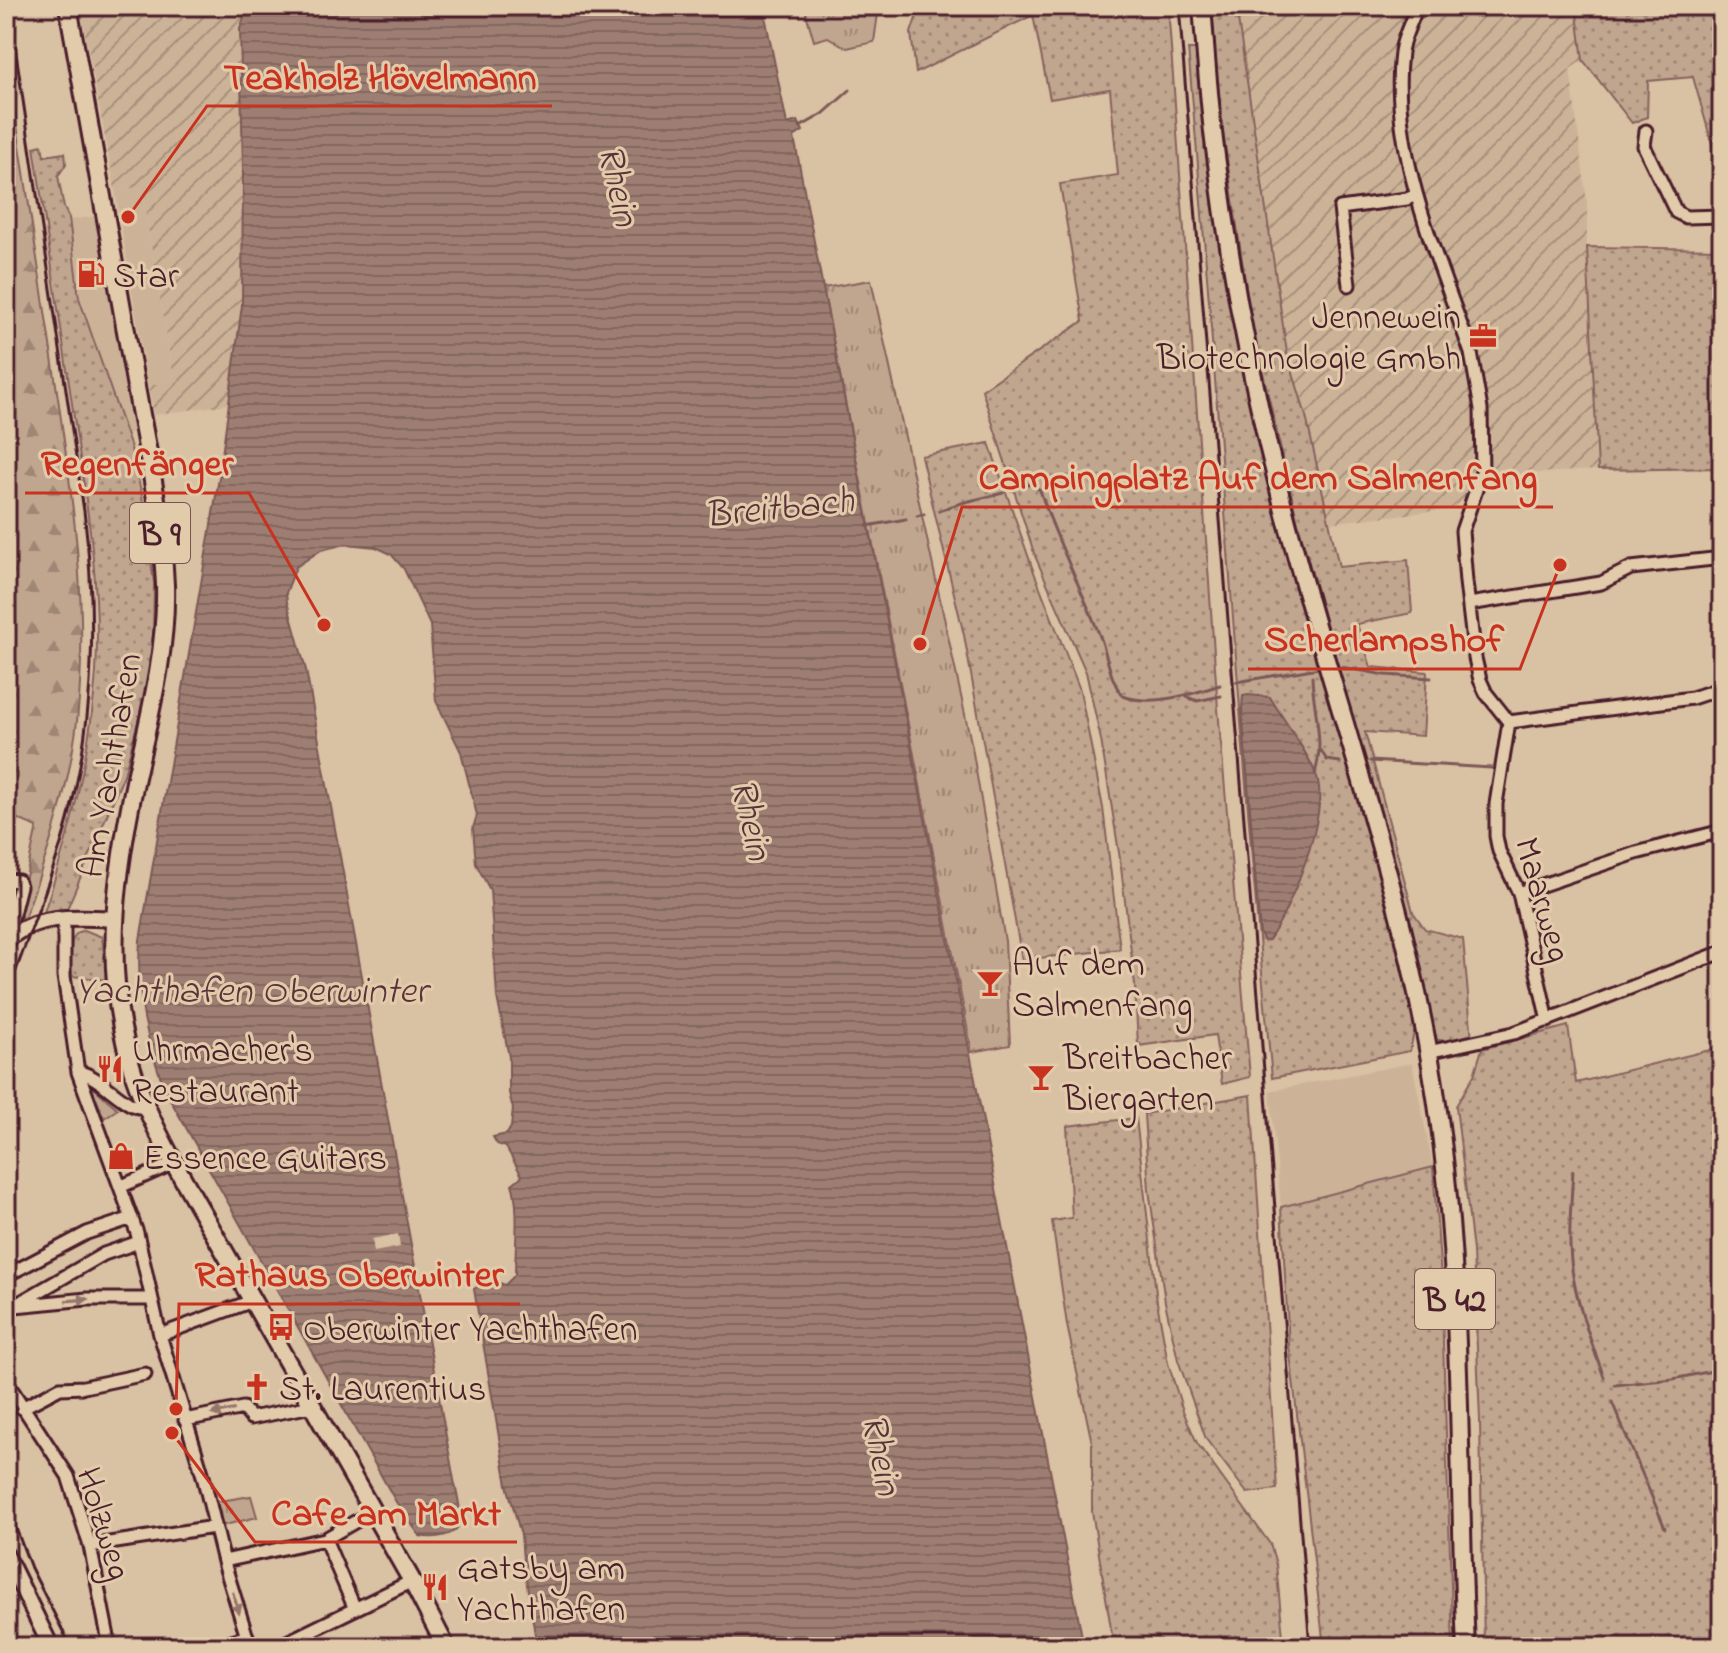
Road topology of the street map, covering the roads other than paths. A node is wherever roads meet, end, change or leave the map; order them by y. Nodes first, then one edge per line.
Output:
1 (68, 6) edge
2 (1202, 6) edge
3 (1417, 6) edge
4 (1646, 131) dead end
5 (1416, 195) junction
6 (1722, 216) edge
7 (1349, 285) dead end
8 (1722, 559) edge
9 (1469, 604) junction
10 (1722, 688) edge
11 (1509, 722) junction
12 (1722, 831) edge
13 (6, 882) edge
14 (1519, 893) junction
15 (64, 919) junction
16 (114, 919) junction
17 (9, 938) edge
18 (1722, 952) edge
19 (1548, 1021) junction
20 (1428, 1052) junction
21 (78, 1072) junction
22 (146, 1107) junction
23 (174, 1163) junction
24 (122, 1186) junction
25 (132, 1218) junction
26 (139, 1242) junction
27 (15, 1271) dead end
28 (150, 1299) junction
29 (252, 1301) junction
30 (10, 1308) edge
31 (160, 1335) junction
32 (145, 1374) dead end
33 (6, 1381) edge
34 (312, 1406) junction
35 (22, 1408) junction
36 (184, 1416) junction
37 (372, 1512) junction
38 (214, 1527) junction
39 (325, 1539) junction
40 (90, 1546) junction
41 (6, 1555) edge
42 (224, 1561) junction
43 (412, 1581) junction
44 (355, 1609) junction
45 (248, 1642) edge
46 (439, 1645) edge
47 (51, 1647) edge
48 (110, 1647) edge
49 (214, 1647) edge
50 (259, 1647) edge
51 (1466, 1647) edge

1 - 16 main road, Am Yachthafen / B 9
2 - 20 main road, B 42
3 - 5 street
4 - 6 street
5 - 7 street
5 - 9 street
8 - 9 street
9 - 11 street
10 - 11 street
11 - 14 street, Maarweg
12 - 14 street
13 - 17 street
14 - 19 street, Maarweg
15 - 16 street
15 - 17 street
15 - 21 street
16 - 22 main road, Am Yachthafen / B 9
18 - 19 street
19 - 20 street
20 - 51 main road, B 42
21 - 22 street
21 - 24 street
22 - 23 main road, Am Yachthafen / B 9
23 - 24 street
23 - 29 main road, Am Yachthafen / B 9
24 - 25 street
25 - 26 street
25 - 27 street
26 - 28 street
26 - 30 street
30 -> 28 street
28 - 31 street
29 - 31 street
29 - 34 main road, Am Yachthafen / B 9
31 - 36 street
32 - 35 street
33 - 35 street, Holzweg
34 -> 36 street
34 - 37 main road, Am Yachthafen / B 9
35 - 40 street, Holzweg
36 - 38 street
37 - 39 street
37 - 43 main road, Am Yachthafen / B 9
38 - 40 street
38 - 42 street
39 - 42 street
39 - 44 street
40 - 48 street, Holzweg
41 - 47 street
42 -> 45 street
43 - 44 street
43 - 46 main road, Am Yachthafen / B 9
44 - 50 street
45 - 49 street

